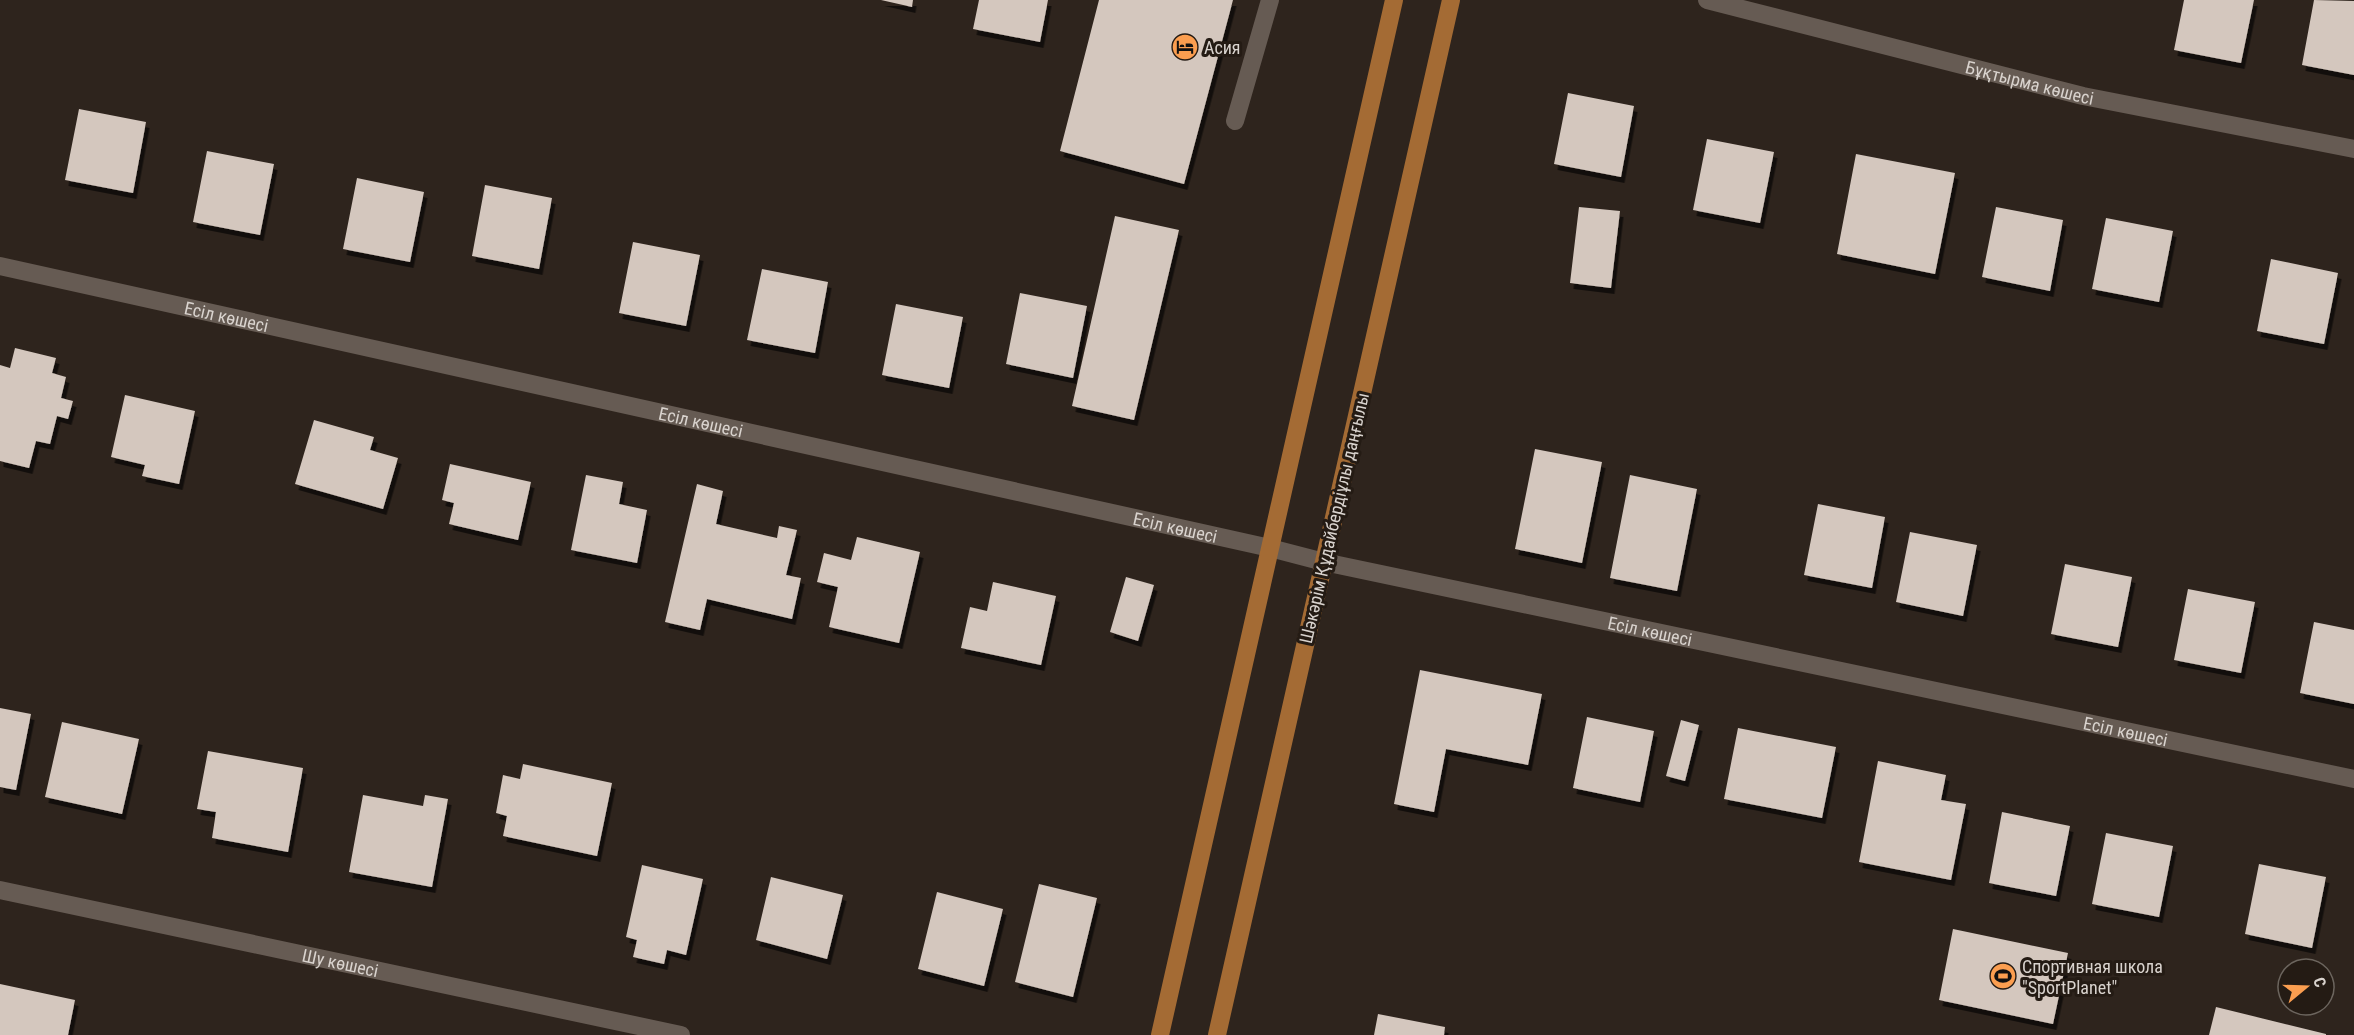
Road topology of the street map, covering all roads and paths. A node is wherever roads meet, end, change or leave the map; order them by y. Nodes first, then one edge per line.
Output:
1 (1270, 0) edge
2 (1394, 0) edge
3 (1451, 0) edge
4 (1707, 0) edge
5 (1235, 122) dead end
6 (2354, 149) edge
7 (0, 266) edge
8 (1270, 548) junction
9 (1324, 562) junction
10 (2354, 779) edge
11 (0, 890) edge
12 (681, 1035) edge
13 (1160, 1035) edge
14 (1217, 1035) edge

1 - 5 street
2 - 8 main road
3 - 9 main road, Шәкәрім Құдайбердіұлы даңғылы
4 - 6 street, Бұқтырма көшесі
7 - 8 street, Есіл көшесі
8 - 9 street, Есіл көшесі
8 - 13 main road
9 - 10 street, Есіл көшесі
9 - 14 main road, Шәкәрім Құдайбердіұлы даңғылы
11 - 12 street, Шу көшесі

